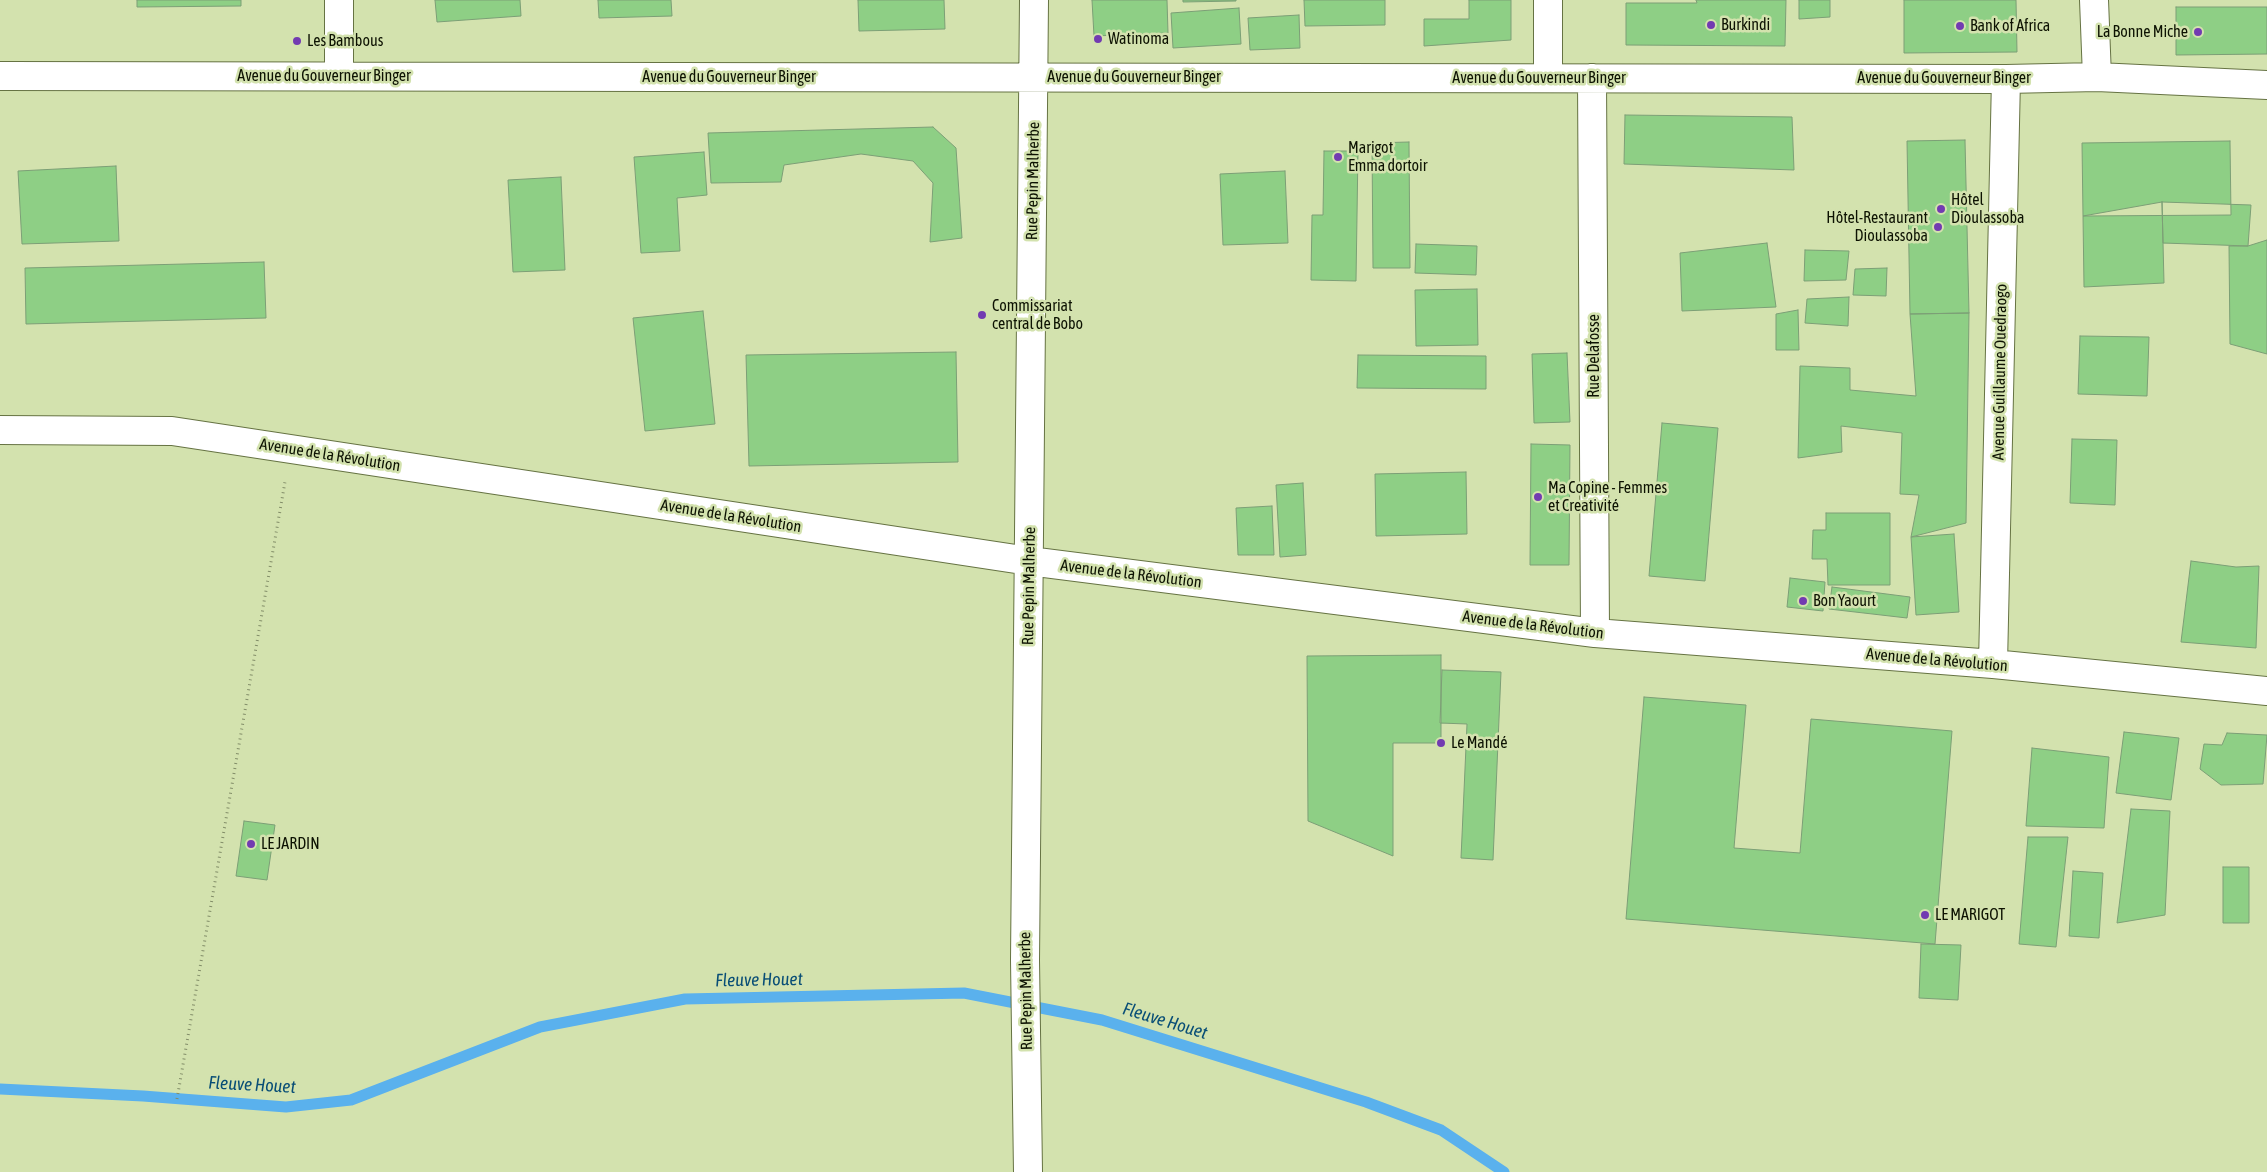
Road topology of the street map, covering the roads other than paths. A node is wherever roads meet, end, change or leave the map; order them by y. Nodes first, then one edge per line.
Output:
1 (339, 0) edge
2 (1034, 0) edge
3 (1548, 0) edge
4 (2094, 0) edge
5 (0, 76) edge
6 (339, 76) junction
7 (1034, 77) junction
8 (2097, 77) junction
9 (1548, 78) junction
10 (1592, 78) junction
11 (2006, 79) junction
12 (2267, 85) edge
13 (0, 430) edge
14 (1029, 561) junction
15 (1595, 633) junction
16 (1993, 664) junction
17 (2267, 692) edge
18 (1028, 1172) edge

1 - 6 street
2 - 7 street, Rue Pepin Malherbe
3 - 9 street
4 - 8 street
5 - 6 street, Avenue du Gouverneur Binger
6 - 7 street, Avenue du Gouverneur Binger
7 - 9 street, Avenue du Gouverneur Binger
7 - 14 street, Rue Pepin Malherbe
8 - 11 street, Avenue du Gouverneur Binger
8 - 12 street, Avenue du Gouverneur Binger
9 - 10 street, Avenue du Gouverneur Binger
10 - 11 street, Avenue du Gouverneur Binger
10 - 15 street, Rue Delafosse
11 - 16 street, Avenue Guillaume Ouedraogo
13 - 14 street, Avenue de la Révolution
14 - 15 street, Avenue de la Révolution
14 - 18 street, Rue Pepin Malherbe
15 - 16 street, Avenue de la Révolution
16 - 17 street, Avenue de la Révolution

